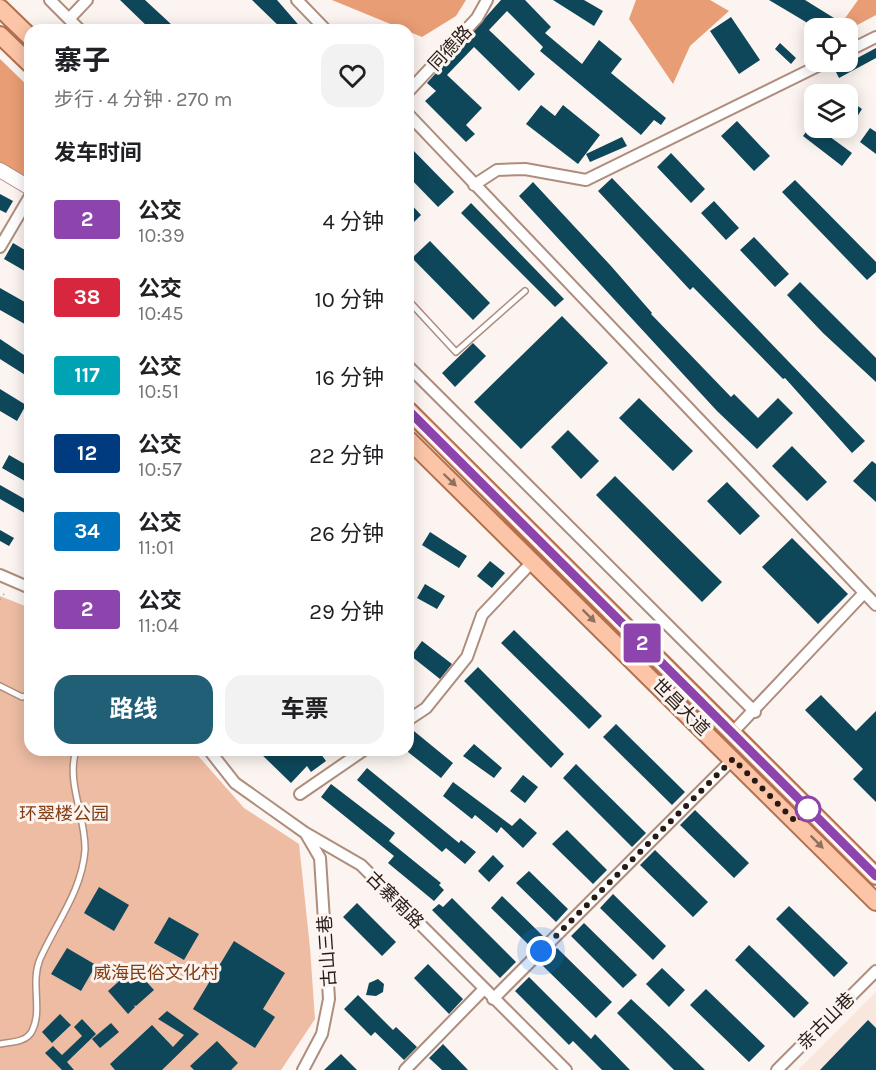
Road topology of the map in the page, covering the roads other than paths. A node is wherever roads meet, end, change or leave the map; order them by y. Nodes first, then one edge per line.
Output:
1 (50, 0) edge
2 (87, 0) edge
3 (297, 0) edge
4 (487, 0) edge
5 (0, 8) edge
6 (69, 19) junction
7 (74, 24) edge
8 (320, 24) edge
9 (24, 31) edge
10 (0, 35) edge
11 (876, 37) edge
12 (858, 46) edge
13 (24, 58) edge
14 (806, 72) edge
15 (414, 86) edge
16 (414, 120) edge
17 (0, 170) edge
18 (24, 184) edge
19 (474, 184) junction
20 (24, 206) edge
21 (0, 248) edge
22 (525, 291) dead end
23 (414, 306) edge
24 (414, 372) edge
25 (414, 416) edge
26 (414, 445) edge
27 (533, 561) junction
28 (0, 575) edge
29 (24, 586) edge
30 (863, 594) junction
31 (876, 605) edge
32 (0, 686) edge
33 (24, 696) edge
34 (755, 712) junction
35 (414, 716) edge
36 (732, 733) junction
37 (74, 756) edge
38 (214, 756) edge
39 (355, 756) edge
40 (733, 759) junction
41 (300, 794) dead end
42 (304, 832) junction
43 (876, 876) edge
44 (876, 902) edge
45 (876, 971) edge
46 (483, 990) junction
47 (493, 999) junction
48 (0, 1044) edge
49 (303, 1070) edge
50 (405, 1070) edge
51 (566, 1070) edge
52 (777, 1070) edge

1 - 6 street
2 - 6 street
3 - 8 street
4 - 15 street, 同德路
5 - 9 main road
6 - 7 street
10 - 13 main road
11 - 12 street
14 - 19 street
16 - 19 street
17 - 18 street
19 - 30 street
20 - 21 street
22 - 23 lane
24 - 34 street
25 - 36 main road, 世昌大道
26 -> 27 main road, 世昌大道
27 - 35 street
27 -> 40 main road, 世昌大道
28 - 29 street
30 - 31 street
30 - 34 street
32 - 33 lane
34 - 36 street
36 - 43 main road, 世昌大道
37 - 48 lane
38 - 42 street, 古寨南路
39 - 41 street
40 -> 44 main road, 世昌大道
40 - 47 street
42 - 46 street, 古寨南路
42 - 49 street, 古山三巷
45 - 52 street, 亲古山巷
46 - 47 street, 古寨南路
46 - 50 street
47 - 51 street, 古寨南路

